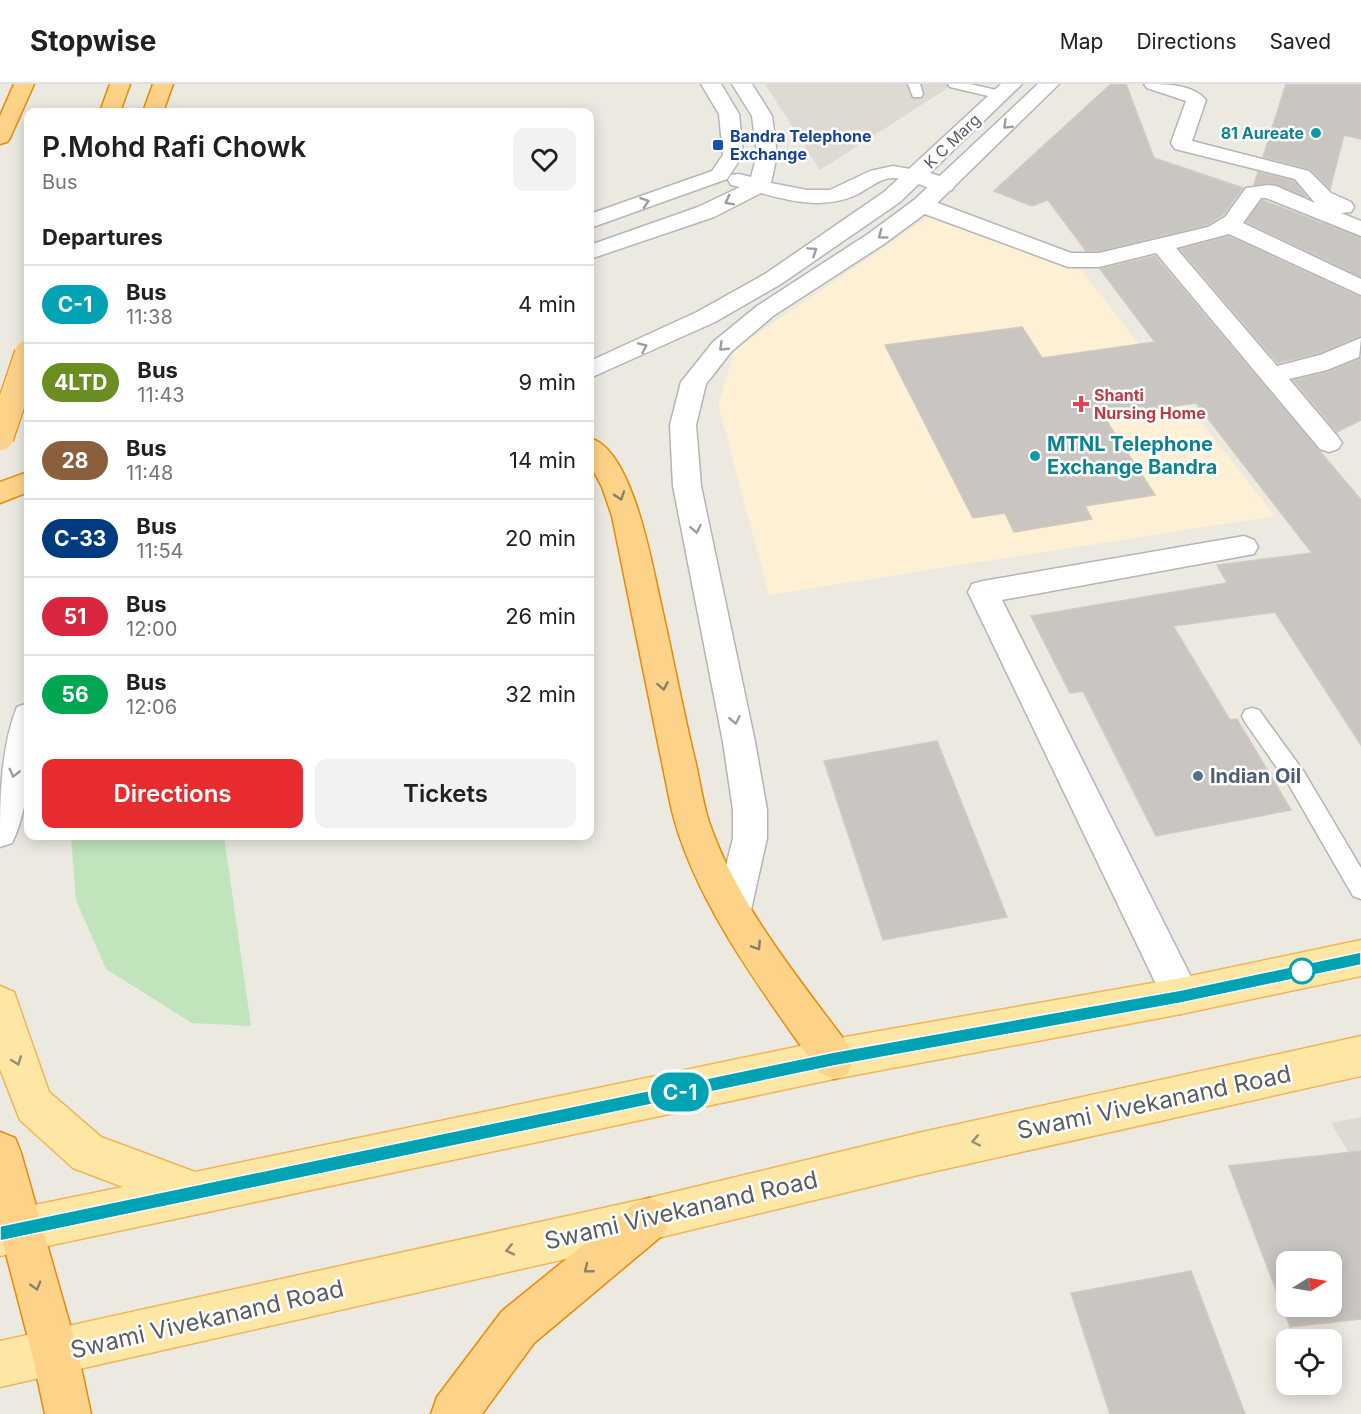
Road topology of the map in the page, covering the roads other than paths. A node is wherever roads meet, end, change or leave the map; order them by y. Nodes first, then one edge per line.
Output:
1 (24, 84) edge
2 (120, 84) edge
3 (163, 84) edge
4 (711, 84) edge
5 (742, 84) edge
6 (954, 84) edge
7 (1049, 84) edge
8 (1154, 84) edge
9 (1006, 90) edge
10 (111, 108) edge
11 (154, 108) edge
12 (0, 138) edge
13 (720, 175) junction
14 (915, 176) junction
15 (760, 185) junction
16 (944, 185) junction
17 (922, 205) junction
18 (1361, 214) edge
19 (594, 220) edge
20 (1228, 225) junction
21 (1361, 229) edge
22 (1161, 246) junction
23 (594, 251) edge
24 (1361, 288) edge
25 (1361, 346) edge
26 (24, 366) edge
27 (594, 368) edge
28 (1271, 375) junction
29 (24, 395) edge
30 (0, 403) edge
31 (0, 437) edge
32 (1329, 443) dead end
33 (594, 453) edge
34 (24, 484) edge
35 (0, 493) edge
36 (1244, 547) dead end
37 (1252, 716) dead end
38 (24, 733) edge
39 (0, 832) edge
40 (1361, 890) edge
41 (734, 910) junction
42 (1361, 958) edge
43 (1181, 996) junction
44 (0, 1005) edge
45 (1361, 1056) edge
46 (834, 1059) junction
47 (0, 1153) edge
48 (193, 1192) junction
49 (649, 1219) junction
50 (10, 1232) edge
51 (55, 1353) junction
52 (0, 1364) edge
53 (68, 1414) edge
54 (454, 1414) edge

1 - 12 highway
2 - 10 highway
3 - 11 highway
4 - 13 street
5 - 15 street
6 - 9 lane
7 -> 16 street, K C Marg
8 - 18 street
9 - 14 street, K C Marg
13 - 15 street
19 -> 13 street
14 - 15 street
14 - 16 street
27 -> 14 street, K C Marg
15 -> 23 street
16 - 17 street, K C Marg
17 - 22 street
17 -> 41 street, K C Marg
20 - 21 street
20 - 22 street
20 - 24 street
22 - 28 street
25 - 28 street
26 - 31 highway, bridge
28 - 32 street
29 - 30 street
33 -> 41 highway
34 - 35 highway
36 - 43 street
37 - 40 lane
38 -> 39 street
41 -> 46 highway
42 - 43 main road
43 - 46 main road
44 -> 48 main road
45 -> 49 main road, Swami Vivekanand Road
46 - 48 main road
47 - 50 highway
48 - 50 main road
49 -> 51 main road, Swami Vivekanand Road
49 -> 54 highway
50 -> 51 highway
51 - 52 main road, Swami Vivekanand Road
51 - 53 highway

